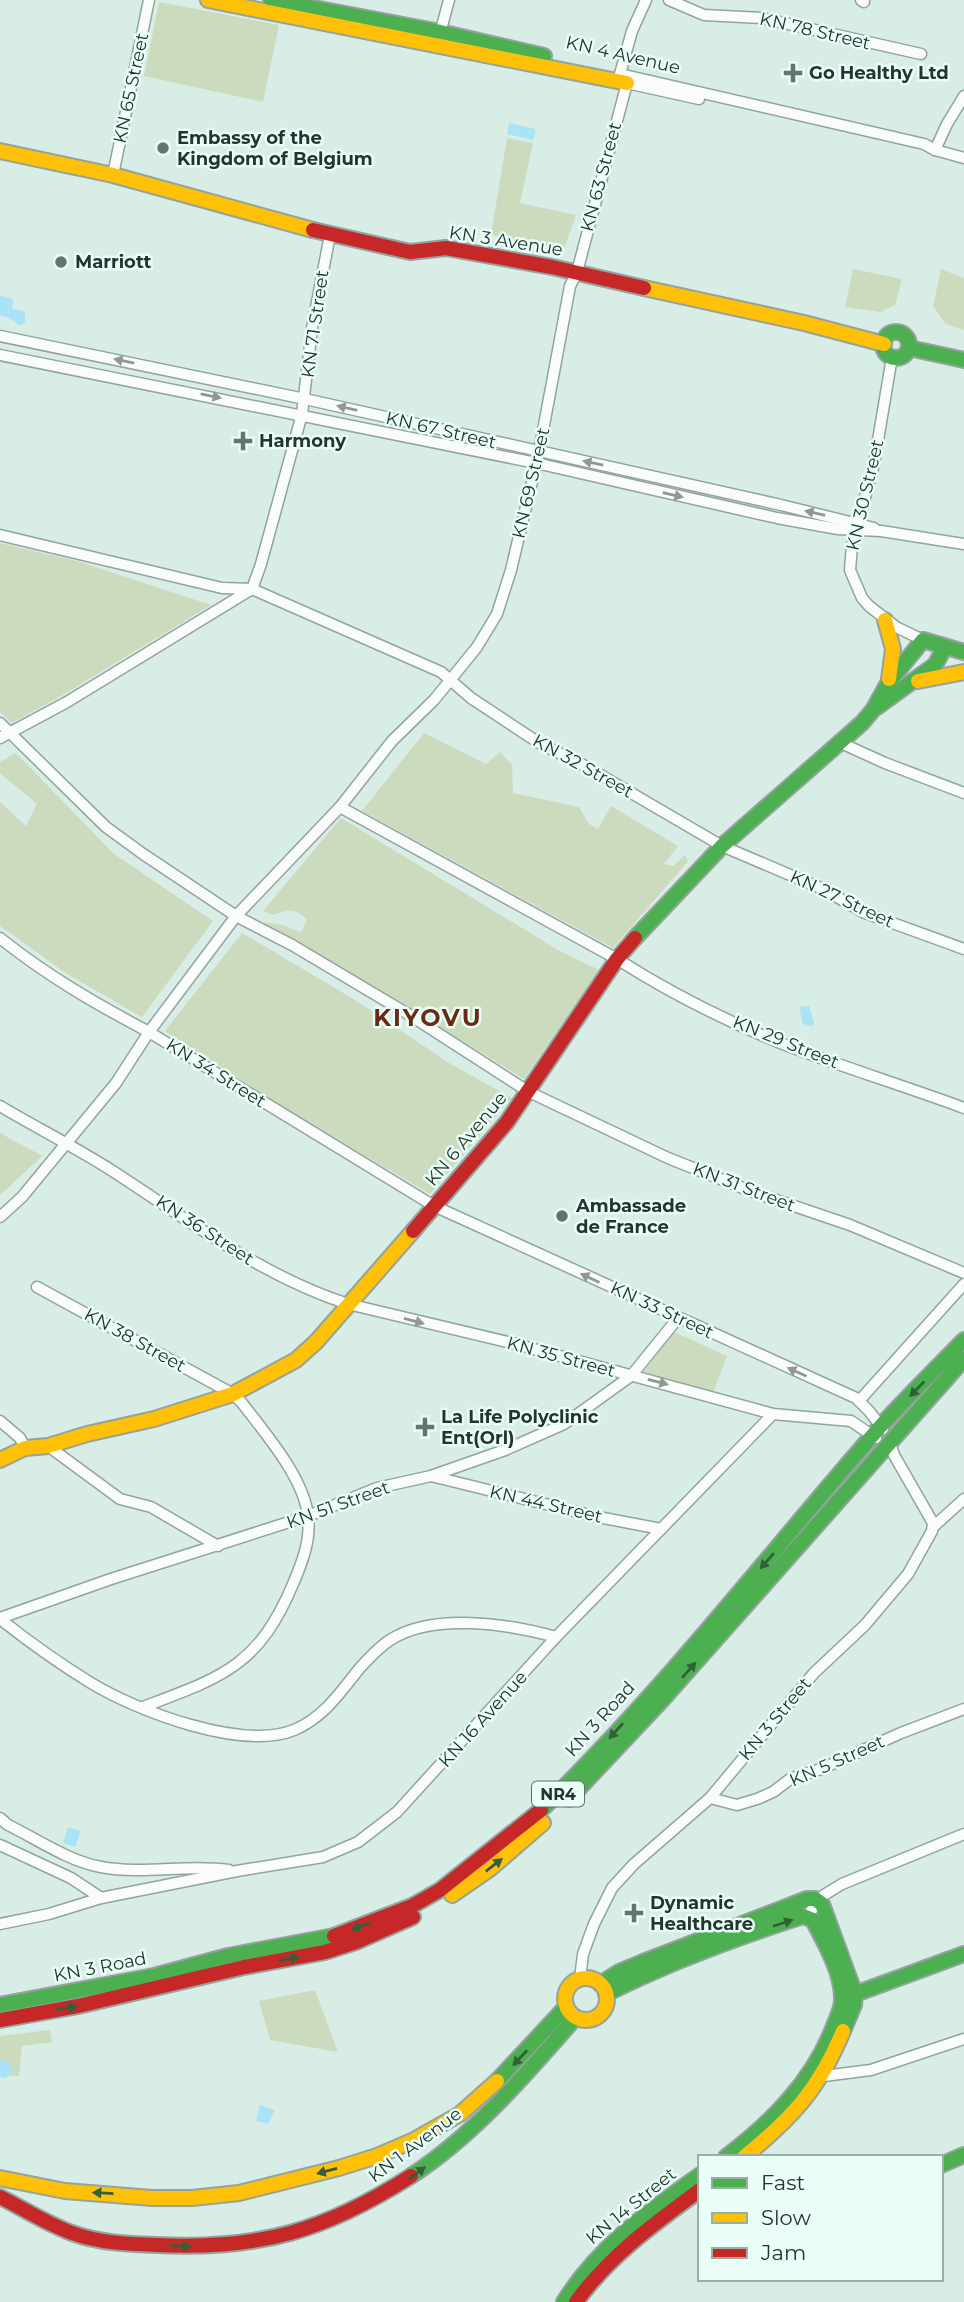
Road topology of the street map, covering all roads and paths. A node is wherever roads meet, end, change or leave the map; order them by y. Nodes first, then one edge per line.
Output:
1 (149, 0) edge
2 (208, 0) edge
3 (271, 0) edge
4 (449, 0) edge
5 (646, 0) edge
6 (669, 0) edge
7 (438, 38) junction
8 (921, 54) dead end
9 (624, 79) junction
10 (964, 96) edge
11 (0, 150) edge
12 (935, 150) junction
13 (964, 158) edge
14 (113, 175) junction
15 (330, 235) junction
16 (577, 272) junction
17 (0, 336) edge
18 (884, 344) junction
19 (909, 348) junction
20 (0, 355) edge
21 (892, 358) junction
22 (964, 360) edge
23 (305, 399) junction
24 (302, 414) junction
25 (539, 452) junction
26 (536, 463) junction
27 (781, 505) junction
28 (777, 518) junction
29 (859, 527) junction
30 (0, 535) edge
31 (964, 544) edge
32 (252, 589) junction
33 (885, 620) junction
34 (923, 640) junction
35 (945, 647) junction
36 (964, 652) edge
37 (964, 672) edge
38 (450, 678) junction
39 (913, 682) junction
40 (888, 683) junction
41 (873, 710) junction
42 (0, 723) edge
43 (10, 732) junction
44 (0, 738) edge
45 (841, 743) junction
46 (964, 793) edge
47 (340, 807) junction
48 (722, 846) junction
49 (236, 916) junction
50 (0, 938) edge
51 (964, 949) edge
52 (617, 959) junction
53 (149, 1032) junction
54 (529, 1092) junction
55 (0, 1105) edge
56 (964, 1108) edge
57 (68, 1142) junction
58 (434, 1206) junction
59 (0, 1217) edge
60 (964, 1273) edge
61 (964, 1284) edge
62 (37, 1287) dead end
63 (348, 1304) junction
64 (678, 1318) junction
65 (964, 1340) edge
66 (964, 1359) edge
67 (631, 1376) junction
68 (233, 1394) junction
69 (859, 1401) junction
70 (773, 1414) junction
71 (0, 1421) edge
72 (878, 1431) junction
73 (48, 1446) junction
74 (25, 1448) junction
75 (890, 1449) junction
76 (0, 1460) edge
77 (431, 1476) junction
78 (964, 1499) edge
79 (309, 1516) junction
80 (933, 1527) junction
81 (661, 1529) junction
82 (218, 1546) junction
83 (0, 1618) edge
84 (556, 1637) junction
85 (143, 1707) junction
86 (964, 1709) edge
87 (710, 1798) junction
88 (0, 1818) edge
89 (964, 1834) edge
90 (0, 1845) edge
91 (237, 1871) junction
92 (101, 1898) junction
93 (818, 1901) junction
94 (807, 1916) junction
95 (0, 1924) edge
96 (964, 1954) edge
97 (580, 1979) junction
98 (603, 1989) junction
99 (848, 1996) junction
100 (0, 2005) edge
101 (571, 2013) junction
102 (0, 2020) edge
103 (964, 2039) edge
104 (815, 2077) junction
105 (728, 2155) edge
106 (746, 2155) edge
107 (964, 2155) edge
108 (943, 2164) edge
109 (0, 2178) edge
110 (698, 2182) edge
111 (0, 2197) edge
112 (564, 2302) edge
113 (576, 2302) edge

1 - 14 street, KN 65 Street
2 - 7 main road, KN 4 Avenue
3 - 7 main road, KN 4 Avenue
4 - 7 street
5 - 9 street
6 - 8 street, KN 78 Street
7 - 9 main road, KN 4 Avenue
9 - 12 street
9 - 16 street, KN 63 Street
10 - 12 street
11 - 14 main road, KN 3 Avenue
12 - 13 street
14 - 15 main road, KN 3 Avenue
15 - 16 main road, KN 3 Avenue
15 - 23 street, KN 71 Street
16 - 18 main road, KN 3 Avenue
16 - 25 street, KN 69 Street
23 -> 17 street, KN 67 Street
18 - 19 main road
18 - 21 main road
19 - 21 main road
19 - 22 main road
20 -> 24 street, KN 67 Street
21 - 29 street, KN 30 Street
23 - 24 street, KN 71 Street
25 -> 23 street, KN 67 Street
24 - 26 street, KN 67 Street
24 - 32 street, KN 71 Street
25 - 26 street, KN 69 Street
27 -> 25 street, KN 67 Street
26 -> 28 street, KN 67 Street
26 - 38 street, KN 69 Street
27 - 28 street
29 -> 27 street, KN 67 Street
28 - 29 street, KN 67 Street
29 - 31 street, KN 67 Street
29 - 33 street, KN 30 Street
30 - 32 street
32 - 38 street, KN 32 Street
32 - 43 street
33 - 34 street, KN 30 Street
33 - 40 main road
34 - 35 main road
34 - 40 main road, KN 6 Avenue
35 - 36 main road
35 - 39 main road, KN 6 Avenue
37 - 39 main road
38 - 47 street, KN 69 Street
38 - 48 street, KN 32 Street
39 - 41 main road, KN 6 Avenue
40 - 41 main road, KN 6 Avenue
41 - 45 main road, KN 6 Avenue
42 - 43 street, KN 31 Street
43 - 44 street
43 - 49 street, KN 31 Street
45 - 46 street
45 - 48 main road, KN 6 Avenue
47 - 49 street, KN 69 Street
47 - 52 street, KN 29 Street
48 - 51 street, KN 27 Street
48 - 52 main road, KN 6 Avenue
49 - 53 street, KN 69 Street
49 - 54 street, KN 31 Street
50 - 53 street, KN 34 Street
52 - 54 main road, KN 6 Avenue
52 - 56 street, KN 29 Street
53 - 57 street
53 - 58 street, KN 34 Street
54 - 58 main road, KN 6 Avenue
54 - 60 street, KN 31 Street
55 - 57 street, KN 36 Street
57 - 59 street
57 - 63 street, KN 36 Street
58 - 63 main road, KN 6 Avenue
64 -> 58 street, KN 33 Street
61 - 69 street
62 - 68 street, KN 38 Street
63 -> 67 street, KN 35 Street
63 - 68 main road, KN 6 Avenue
64 - 67 street, KN 51 Street
69 -> 64 street, KN 33 Street
65 -> 72 main road, KN 3 Road / NR4
66 - 75 main road, KN 3 Road / NR4
67 -> 70 street, KN 35 Street
67 - 77 street, KN 51 Street
68 - 73 main road, KN 6 Avenue
68 - 79 street
69 - 72 street, KN 33 Street
70 - 72 street
70 - 81 street, KN 16 Avenue
71 - 74 street
72 - 75 street
72 -> 100 main road, KN 3 Road / NR4
73 - 74 main road, KN 6 Avenue
73 - 82 street
74 - 76 main road, KN 6 Avenue
75 - 80 street
102 -> 75 main road, KN 3 Road / NR4
77 - 79 street, KN 51 Street
77 - 81 street, KN 44 Street
78 - 80 street, KN 3 Street
79 - 82 street, KN 51 Street
79 - 85 street
80 - 87 street, KN 3 Street
81 - 84 street, KN 16 Avenue
82 - 83 street, KN 51 Street
83 - 85 street
84 - 85 street
84 - 91 street, KN 16 Avenue
86 - 87 street, KN 5 Street
87 - 97 street, KN 3 Street
88 - 91 street
89 - 93 street
90 - 92 street
91 - 92 street, KN 16 Avenue
92 - 95 street, KN 16 Avenue
93 - 94 street
93 - 98 main road
93 - 99 main road
98 -> 94 main road
94 - 99 main road
96 - 99 main road
97 - 98 main road
97 - 101 main road
98 - 101 main road
99 - 104 main road
101 -> 109 main road, KN 1 Avenue
111 -> 101 main road, KN 1 Avenue
103 - 104 street
104 - 105 main road
104 - 106 main road
107 - 108 main road
110 - 112 main road, KN 14 Street
110 - 113 main road, KN 14 Street

